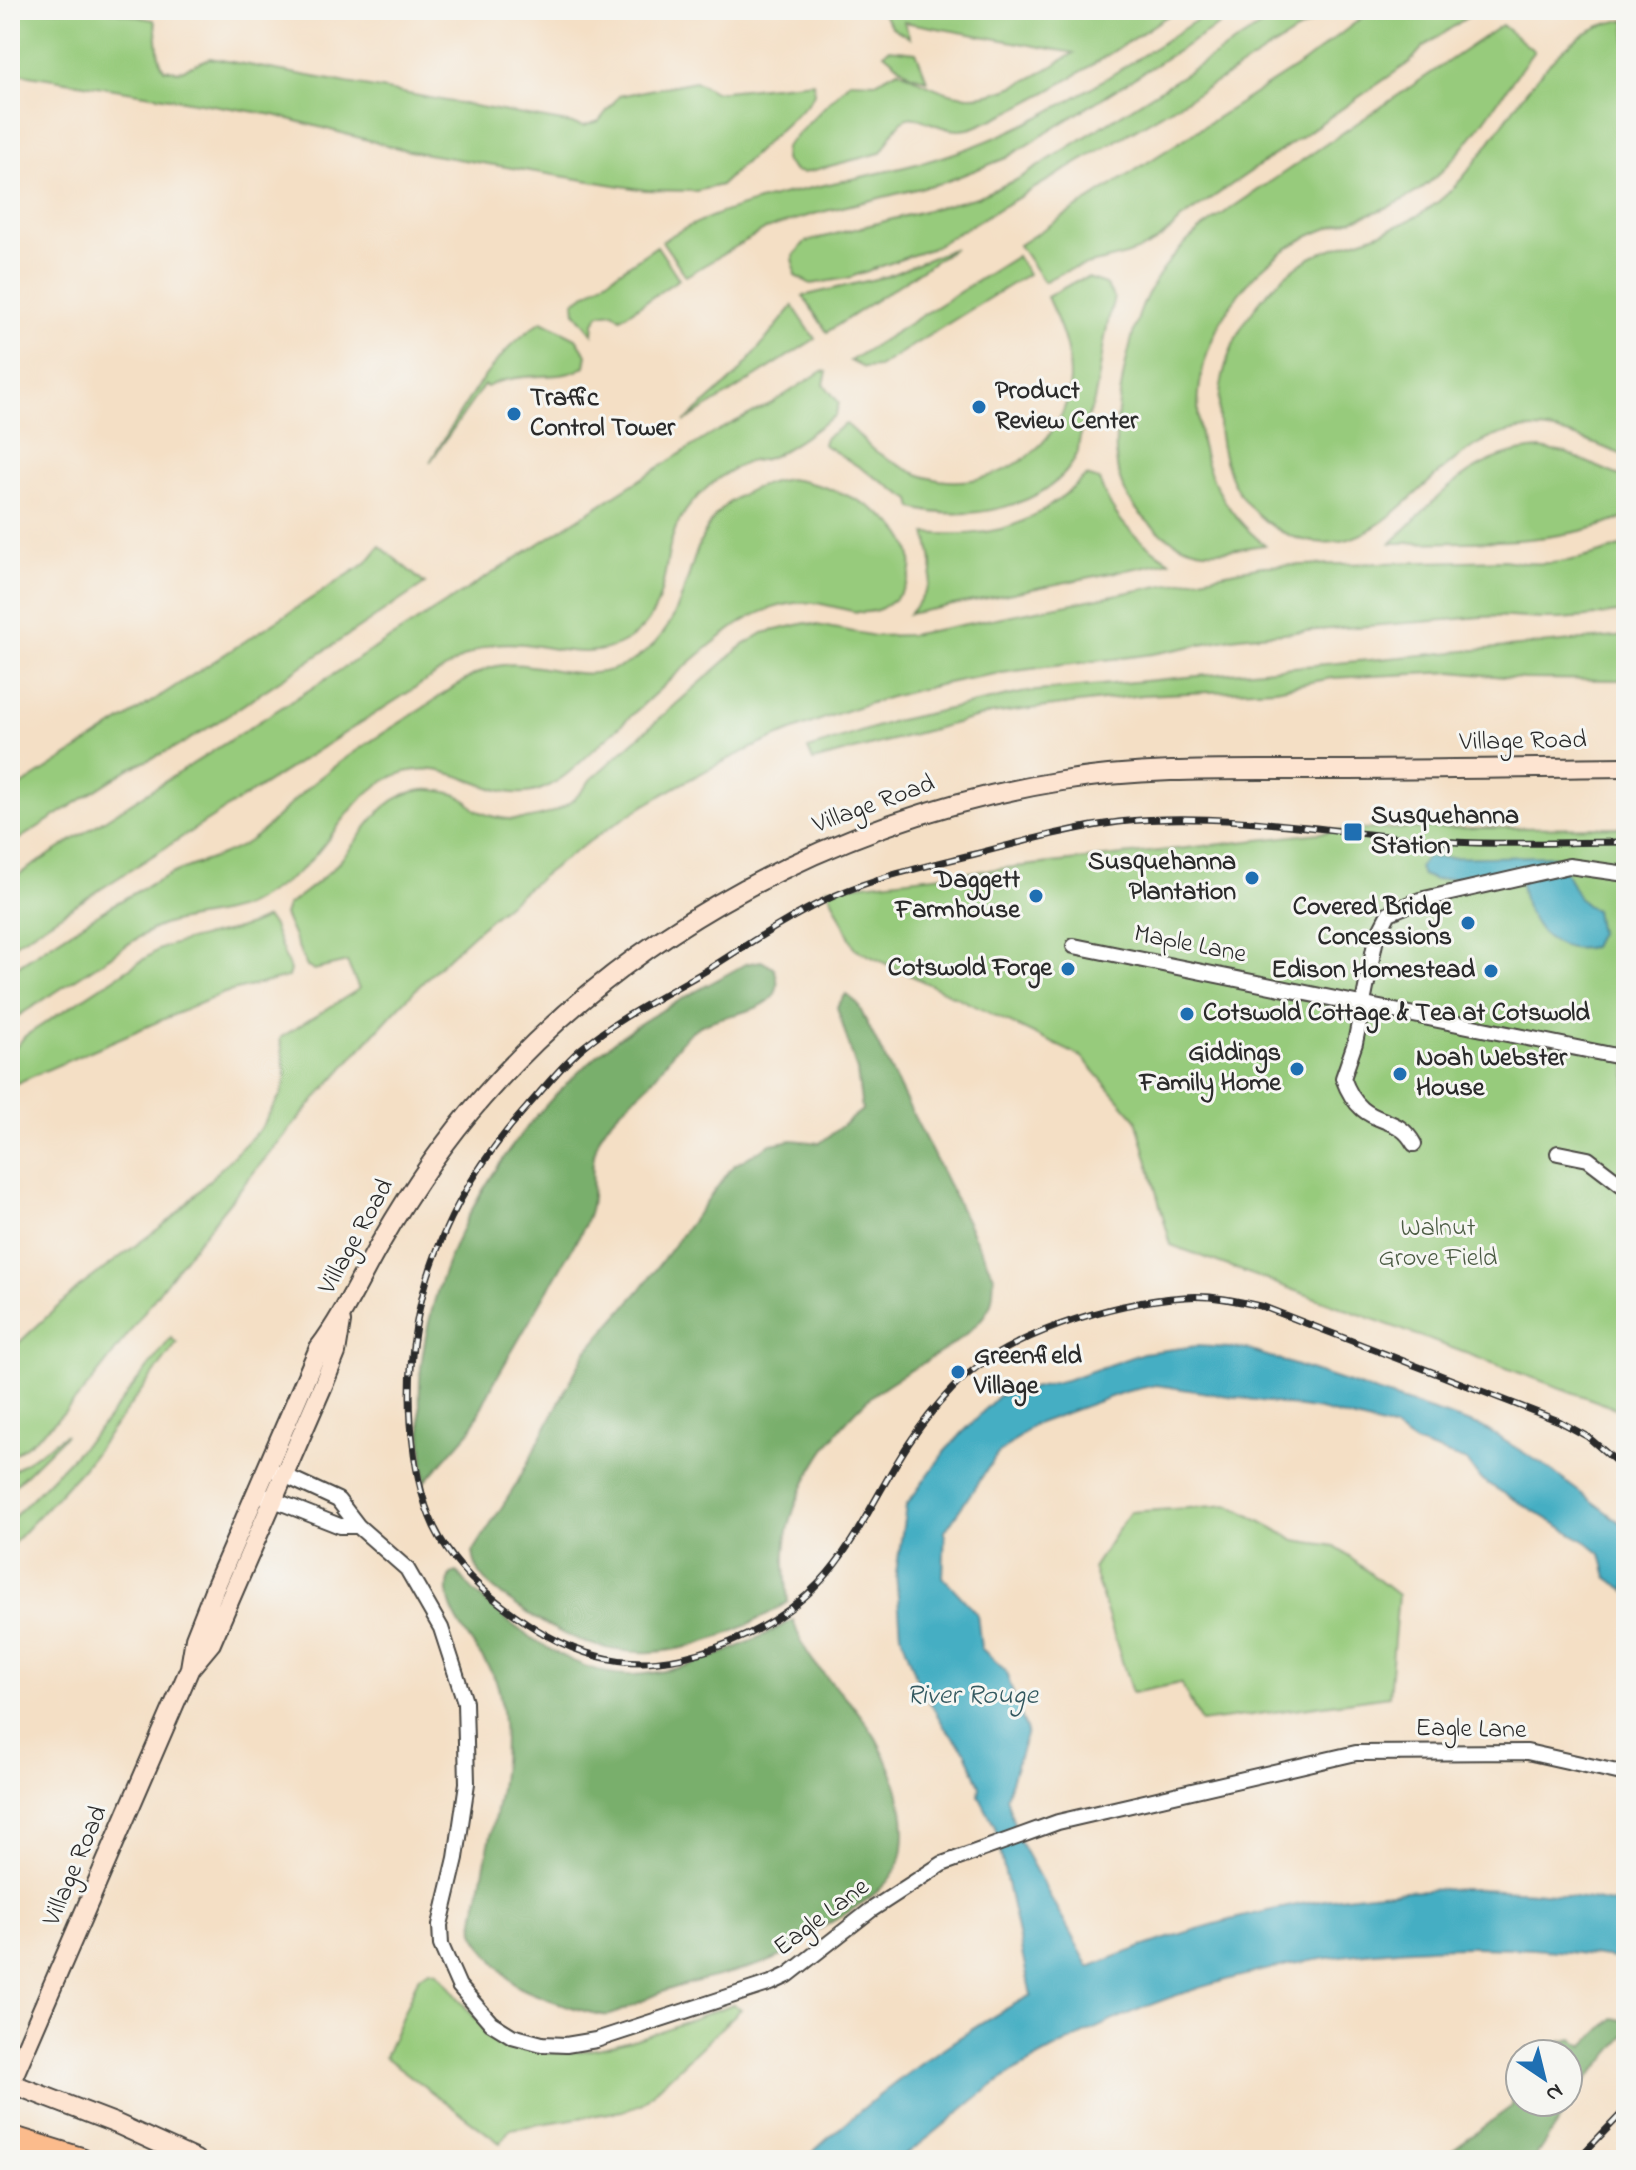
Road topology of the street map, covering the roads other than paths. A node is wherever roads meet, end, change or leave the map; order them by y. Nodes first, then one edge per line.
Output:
1 (1626, 767) edge
2 (1626, 874) edge
3 (1074, 946) dead end
4 (1362, 1005) junction
5 (1626, 1058) edge
6 (1414, 1144) dead end
7 (1558, 1153) dead end
8 (1626, 1188) edge
9 (275, 1472) junction
10 (265, 1496) junction
11 (358, 1526) junction
12 (1626, 1774) edge
13 (10, 2083) edge
14 (10, 2138) edge
15 (10, 2155) edge
16 (26, 2160) edge
17 (81, 2160) edge
18 (196, 2160) edge

1 - 9 street, Village Road
2 - 4 street
3 - 4 street, Maple Lane
4 - 5 street, Maple Lane
4 - 6 street
7 - 8 street
9 - 10 street, Village Road
9 - 11 street, Eagle Lane
10 - 11 street, Eagle Lane
10 - 13 street, Village Road
11 - 12 street, Eagle Lane
13 - 18 street
14 - 17 highway
15 - 16 highway

